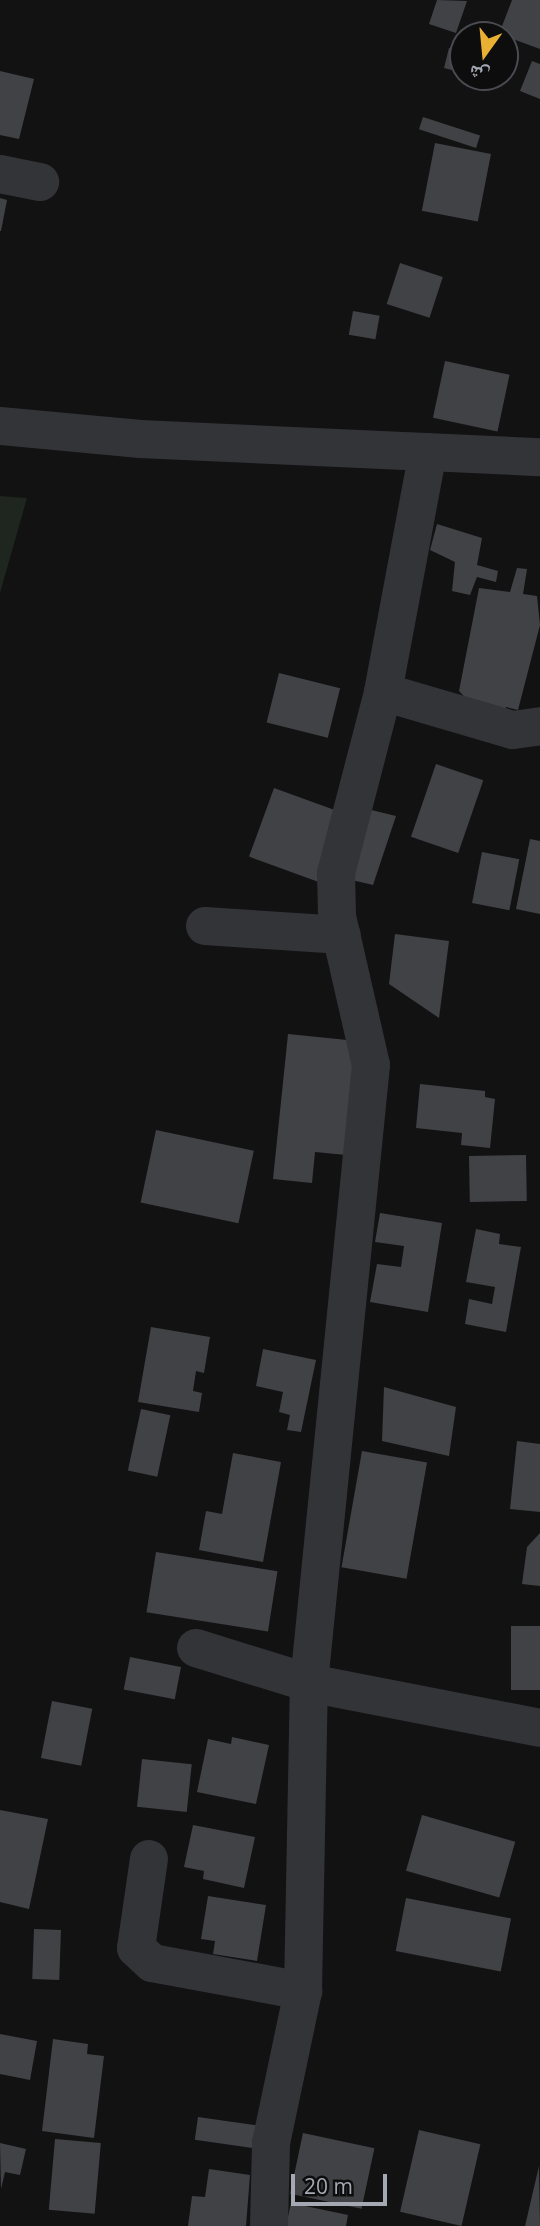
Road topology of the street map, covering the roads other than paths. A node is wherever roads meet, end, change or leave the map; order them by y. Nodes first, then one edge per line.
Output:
1 (0, 174) edge
2 (40, 182) dead end
3 (0, 426) edge
4 (428, 452) junction
5 (540, 457) edge
6 (383, 692) junction
7 (540, 726) edge
8 (205, 926) dead end
9 (342, 935) junction
10 (196, 1648) dead end
11 (309, 1683) junction
12 (540, 1728) edge
13 (149, 1859) dead end
14 (303, 1992) junction
15 (269, 2226) edge

1 - 2 street
3 - 4 street
4 - 5 street
4 - 6 street
6 - 7 street
6 - 9 street
8 - 9 street
9 - 11 street
10 - 11 street
11 - 12 street
11 - 14 street
13 - 14 street
14 - 15 street

